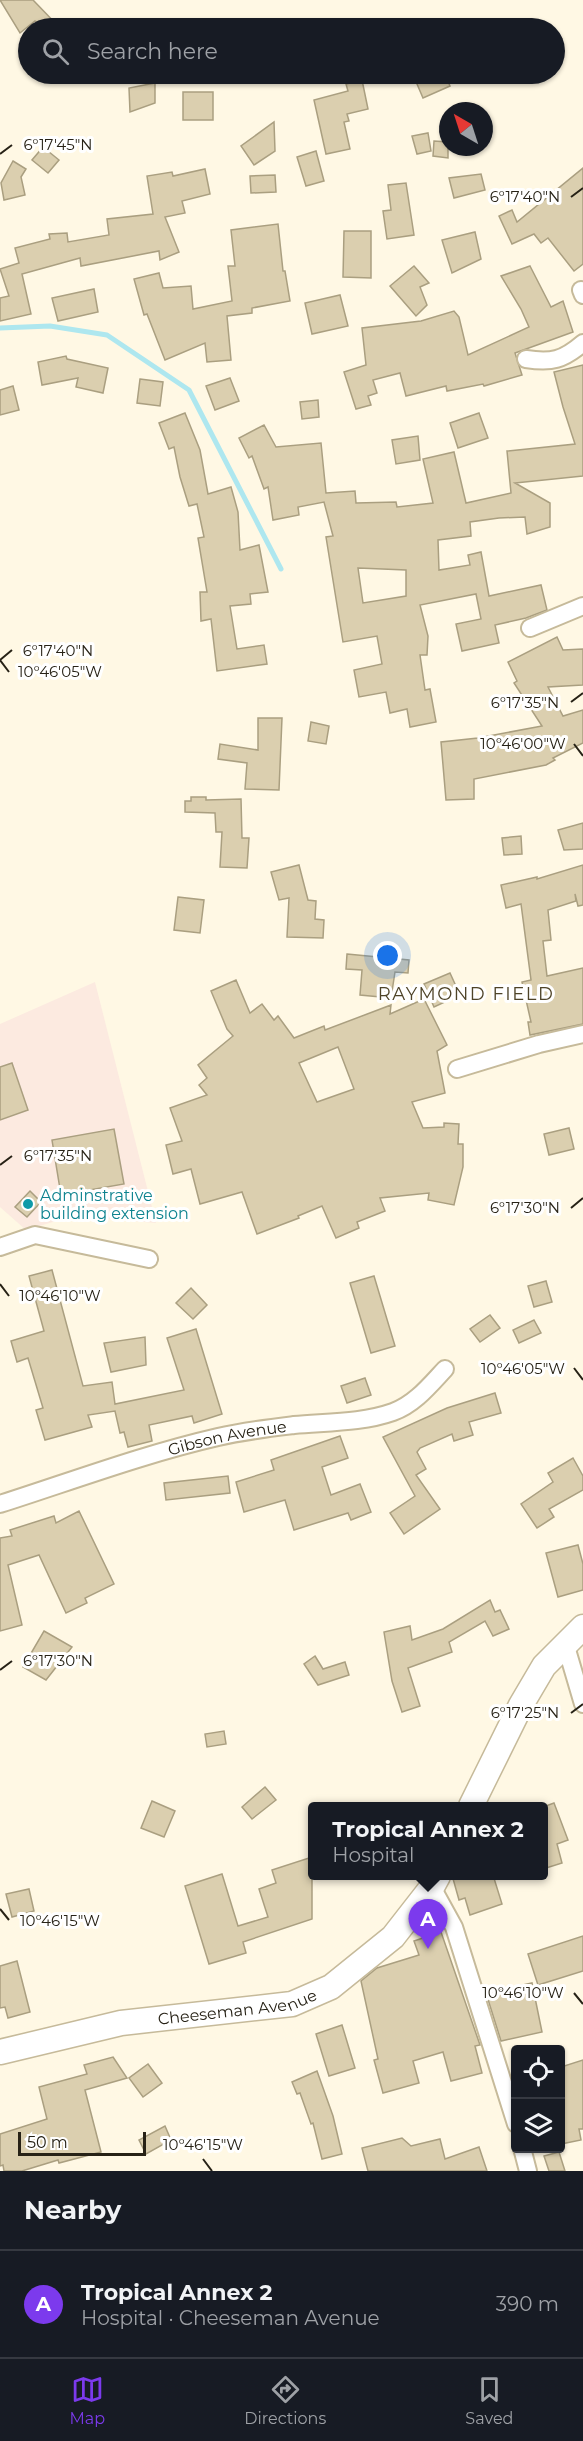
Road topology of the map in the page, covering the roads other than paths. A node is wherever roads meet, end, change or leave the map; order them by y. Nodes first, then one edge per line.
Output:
1 (583, 343) edge
2 (526, 359) dead end
3 (583, 606) edge
4 (530, 628) dead end
5 (583, 1034) edge
6 (458, 1069) dead end
7 (0, 1247) edge
8 (149, 1259) dead end
9 (445, 1369) dead end
10 (0, 1504) edge
11 (583, 1627) edge
12 (565, 1643) junction
13 (583, 1704) edge
14 (473, 1802) edge
15 (435, 1881) edge
16 (0, 2052) edge
17 (511, 2108) edge
18 (523, 2153) edge
19 (528, 2171) edge

1 - 2 street
3 - 4 street
5 - 6 street
7 - 8 street
9 - 10 street, Gibson Avenue
11 - 12 street
12 - 13 street
12 - 14 street
15 - 16 street, Cheeseman Avenue
15 - 17 street
18 - 19 street

